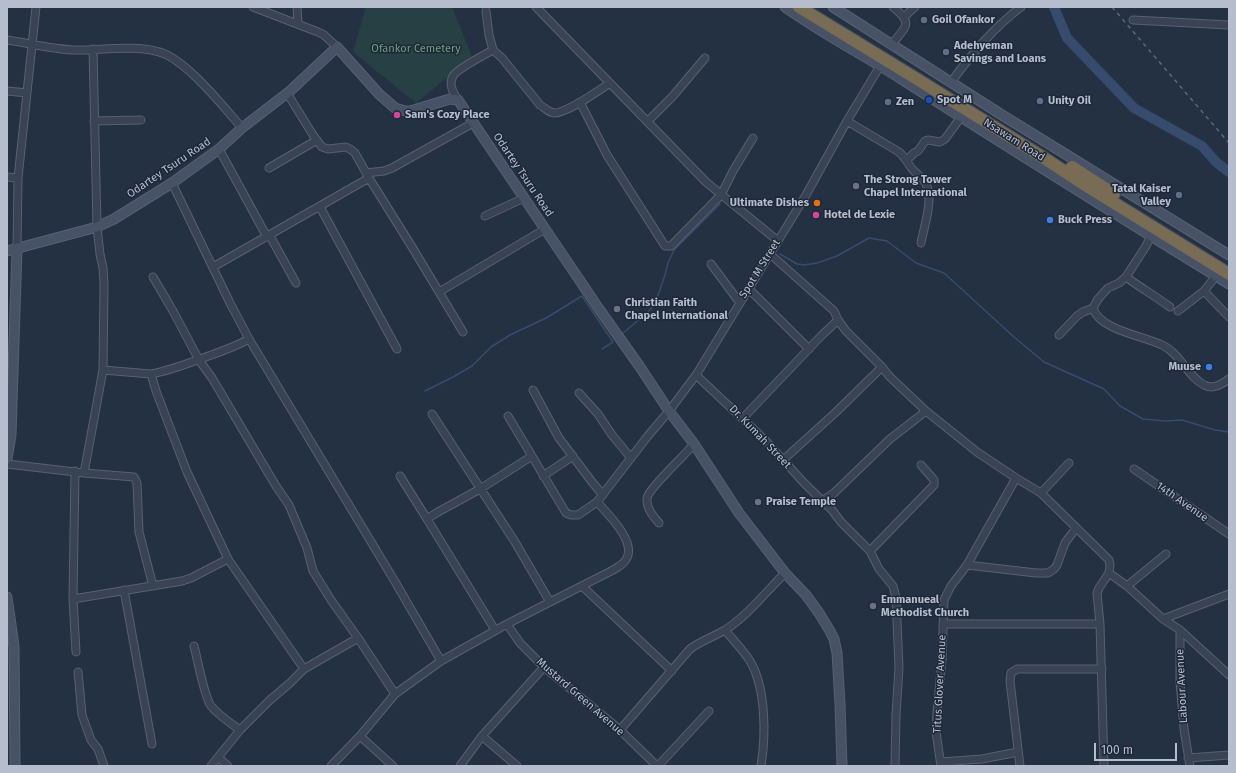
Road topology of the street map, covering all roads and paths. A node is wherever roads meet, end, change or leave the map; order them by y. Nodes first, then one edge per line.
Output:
1 (36, 7) edge
2 (253, 7) edge
3 (297, 7) edge
4 (536, 7) edge
5 (785, 7) edge
6 (799, 7) edge
7 (814, 7) edge
8 (833, 7) edge
9 (893, 7) edge
10 (915, 7) edge
11 (1021, 7) edge
12 (486, 11) dead end
13 (904, 17) junction
14 (1133, 20) dead end
15 (298, 24) junction
16 (1229, 25) edge
17 (7, 40) edge
18 (32, 44) junction
19 (892, 44) junction
20 (338, 47) junction
21 (93, 49) junction
22 (493, 50) junction
23 (705, 58) dead end
24 (880, 66) junction
25 (951, 82) junction
26 (610, 83) junction
27 (7, 91) edge
28 (287, 93) junction
29 (27, 94) junction
30 (458, 100) junction
31 (580, 102) junction
32 (961, 118) junction
33 (141, 120) dead end
34 (94, 121) junction
35 (648, 121) junction
36 (847, 121) junction
37 (473, 123) junction
38 (242, 128) junction
39 (753, 138) dead end
40 (317, 140) junction
41 (219, 149) junction
42 (907, 160) junction
43 (269, 168) dead end
44 (7, 176) edge
45 (367, 176) junction
46 (18, 178) junction
47 (172, 183) junction
48 (721, 195) junction
49 (524, 198) junction
50 (320, 206) junction
51 (485, 216) dead end
52 (97, 226) junction
53 (545, 229) junction
54 (1151, 236) junction
55 (268, 237) junction
56 (778, 241) junction
57 (921, 243) dead end
58 (17, 248) junction
59 (7, 251) edge
60 (770, 254) junction
61 (1229, 255) edge
62 (710, 264) dead end
63 (1229, 265) edge
64 (213, 267) junction
65 (1229, 274) edge
66 (1216, 276) junction
67 (153, 277) dead end
68 (1126, 277) junction
69 (296, 283) dead end
70 (1229, 284) edge
71 (749, 288) junction
72 (1204, 291) junction
73 (439, 292) junction
74 (740, 303) junction
75 (1170, 307) dead end
76 (1093, 308) junction
77 (1178, 311) dead end
78 (1229, 317) edge
79 (838, 320) junction
80 (463, 332) dead end
81 (1058, 335) dead end
82 (249, 339) junction
83 (397, 349) dead end
84 (809, 349) junction
85 (199, 360) junction
86 (882, 367) junction
87 (103, 370) junction
88 (152, 374) junction
89 (696, 374) junction
90 (1229, 379) edge
91 (533, 390) dead end
92 (579, 393) dead end
93 (926, 410) junction
94 (669, 411) junction
95 (432, 414) dead end
96 (508, 416) dead end
97 (742, 418) junction
98 (694, 444) junction
99 (532, 456) junction
100 (573, 456) junction
101 (631, 458) junction
102 (7, 459) edge
103 (783, 460) junction
104 (1069, 463) dead end
105 (7, 464) edge
106 (921, 465) dead end
107 (1134, 469) dead end
108 (75, 471) junction
109 (84, 473) junction
110 (400, 476) dead end
111 (544, 476) junction
112 (1016, 478) junction
113 (480, 489) junction
114 (1040, 493) junction
115 (603, 495) junction
116 (822, 501) junction
117 (597, 502) junction
118 (427, 519) junction
119 (659, 523) dead end
120 (1076, 528) junction
121 (1229, 534) edge
122 (870, 551) junction
123 (1166, 554) dead end
124 (228, 559) junction
125 (967, 565) junction
126 (785, 573) junction
127 (1109, 573) junction
128 (153, 586) junction
129 (582, 586) junction
130 (1127, 586) junction
131 (124, 590) junction
132 (1229, 594) edge
133 (7, 597) edge
134 (73, 598) junction
135 (550, 602) junction
136 (1163, 619) junction
137 (507, 624) junction
138 (943, 624) junction
139 (1100, 624) junction
140 (495, 630) junction
141 (725, 630) junction
142 (1180, 630) junction
143 (358, 638) junction
144 (194, 646) dead end
145 (76, 652) dead end
146 (441, 661) junction
147 (544, 667) junction
148 (304, 669) junction
149 (1102, 669) junction
150 (672, 671) junction
151 (78, 672) dead end
152 (1229, 675) edge
153 (395, 694) junction
154 (709, 711) dead end
155 (240, 730) junction
156 (620, 730) junction
157 (360, 736) junction
158 (482, 736) junction
159 (152, 744) dead end
160 (1018, 752) junction
161 (1229, 755) edge
162 (219, 758) junction
163 (1188, 758) junction
164 (941, 764) edge
165 (14, 766) edge
166 (104, 766) edge
167 (211, 766) edge
168 (228, 766) edge
169 (331, 766) edge
170 (394, 766) edge
171 (460, 766) edge
172 (517, 766) edge
173 (658, 766) edge
174 (761, 766) edge
175 (842, 766) edge
176 (895, 766) edge
177 (1020, 766) edge
178 (1104, 766) edge
179 (1190, 766) edge

1 - 18 street
2 - 15 street
3 - 15 street
4 - 26 street
5 - 24 street
6 - 65 highway, Nsawam Road
7 - 63 highway, Nsawam Road
8 - 19 street
9 - 13 street
10 - 13 street
11 - 25 street
12 - 22 street
13 - 19 street
14 - 16 street
15 - 20 street
17 - 18 street
18 - 21 street
18 - 29 street
19 - 25 street
20 - 28 street, Odartey Tsuru Road
20 - 30 street
21 - 34 street
21 - 38 street
22 - 30 street
22 - 31 street
23 - 35 street
24 - 32 street
24 - 36 street, Spot M Street
25 - 61 street
26 - 31 street
26 - 35 street
27 - 29 street
28 - 38 street, Odartey Tsuru Road
28 - 40 street
29 - 46 street
30 - 37 street, Odartey Tsuru Road
31 - 48 street
32 - 42 street
32 - 54 street
33 - 34 street
34 - 52 street
35 - 48 street
36 - 42 street
36 - 56 street, Spot M Street
37 - 45 street
37 - 49 street, Odartey Tsuru Road
38 - 41 street, Odartey Tsuru Road
39 - 48 street
40 - 43 street
40 - 45 street
41 - 47 street, Odartey Tsuru Road
41 - 55 street
42 - 57 street
44 - 46 street
45 - 50 street
45 - 73 street
46 - 58 street
47 - 52 street, Odartey Tsuru Road
47 - 64 street
48 - 56 street
49 - 51 street
49 - 53 street, Odartey Tsuru Road
50 - 55 street
50 - 83 street
52 - 58 street, Odartey Tsuru Road
52 - 87 street
53 - 73 street
53 - 94 street, Odartey Tsuru Road
54 - 66 street
54 - 68 street
55 - 64 street
55 - 69 street
56 - 60 street, Spot M Street
58 - 59 street, Odartey Tsuru Road
58 - 102 street
60 - 71 street, Spot M Street
60 - 79 street
62 - 74 street
64 - 82 street
66 - 70 street
66 - 72 street
67 - 85 street
68 - 75 street
68 - 76 street
71 - 74 street, Spot M Street
71 - 84 street
72 - 77 street
72 - 78 street
73 - 80 street
74 - 89 street, Spot M Street
76 - 81 street
76 - 90 street
79 - 84 street
79 - 86 street
82 - 85 street
82 - 146 street
84 - 97 street
85 - 88 street
85 - 143 street
86 - 93 street
86 - 103 street
87 - 88 street
87 - 109 street
88 - 124 street
89 - 94 street, Spot M Street
89 - 97 street, Dr. Kumah Street
91 - 100 street
92 - 101 street
93 - 112 street
93 - 116 street
94 - 98 street, Odartey Tsuru Road
94 - 101 street, Spot M Street
95 - 113 street
96 - 99 street
97 - 103 street, Dr. Kumah Street
98 - 119 street
98 - 126 street, Odartey Tsuru Road
99 - 111 street
99 - 113 street
100 - 111 street
100 - 115 street
101 - 115 street, Spot M Street
103 - 116 street, Dr. Kumah Street
104 - 114 street
105 - 108 street
106 - 122 street
107 - 121 street, 14th Avenue
108 - 109 street
108 - 134 street
109 - 128 street
110 - 118 street
111 - 117 street, Spot M Street
112 - 114 street
112 - 125 street, Titus Glover Avenue
113 - 118 street
113 - 135 street
114 - 120 street
115 - 117 street, Spot M Street
116 - 122 street, Dr. Kumah Street
117 - 129 street
118 - 140 street
120 - 125 street
120 - 127 street
122 - 176 street, Dr. Kumah Street
123 - 130 street
124 - 128 street
124 - 148 street
125 - 138 street, Titus Glover Avenue
126 - 141 street
126 - 175 street, Odartey Tsuru Road
127 - 130 street
127 - 139 street
128 - 131 street
129 - 135 street
129 - 150 street
130 - 136 street
131 - 134 street
131 - 159 street
132 - 136 street
133 - 165 street
134 - 145 street
135 - 137 street
136 - 142 street
137 - 140 street
137 - 147 street, Mustard Green Avenue
138 - 139 street
138 - 164 street, Titus Glover Avenue
139 - 149 street
140 - 146 street
141 - 150 street
141 - 174 street
142 - 152 street
142 - 163 street, Labour Avenue
143 - 148 street
143 - 153 street
144 - 155 street
146 - 153 street
147 - 156 street, Mustard Green Avenue
147 - 158 street
148 - 155 street
149 - 160 street
149 - 178 street
150 - 156 street
151 - 166 street
153 - 157 street
154 - 173 street
155 - 162 street
156 - 173 street, Mustard Green Avenue
157 - 169 street
157 - 170 street
158 - 171 street
158 - 172 street
160 - 164 street
160 - 177 street
161 - 163 street
162 - 167 street
162 - 168 street
163 - 179 street, Labour Avenue

